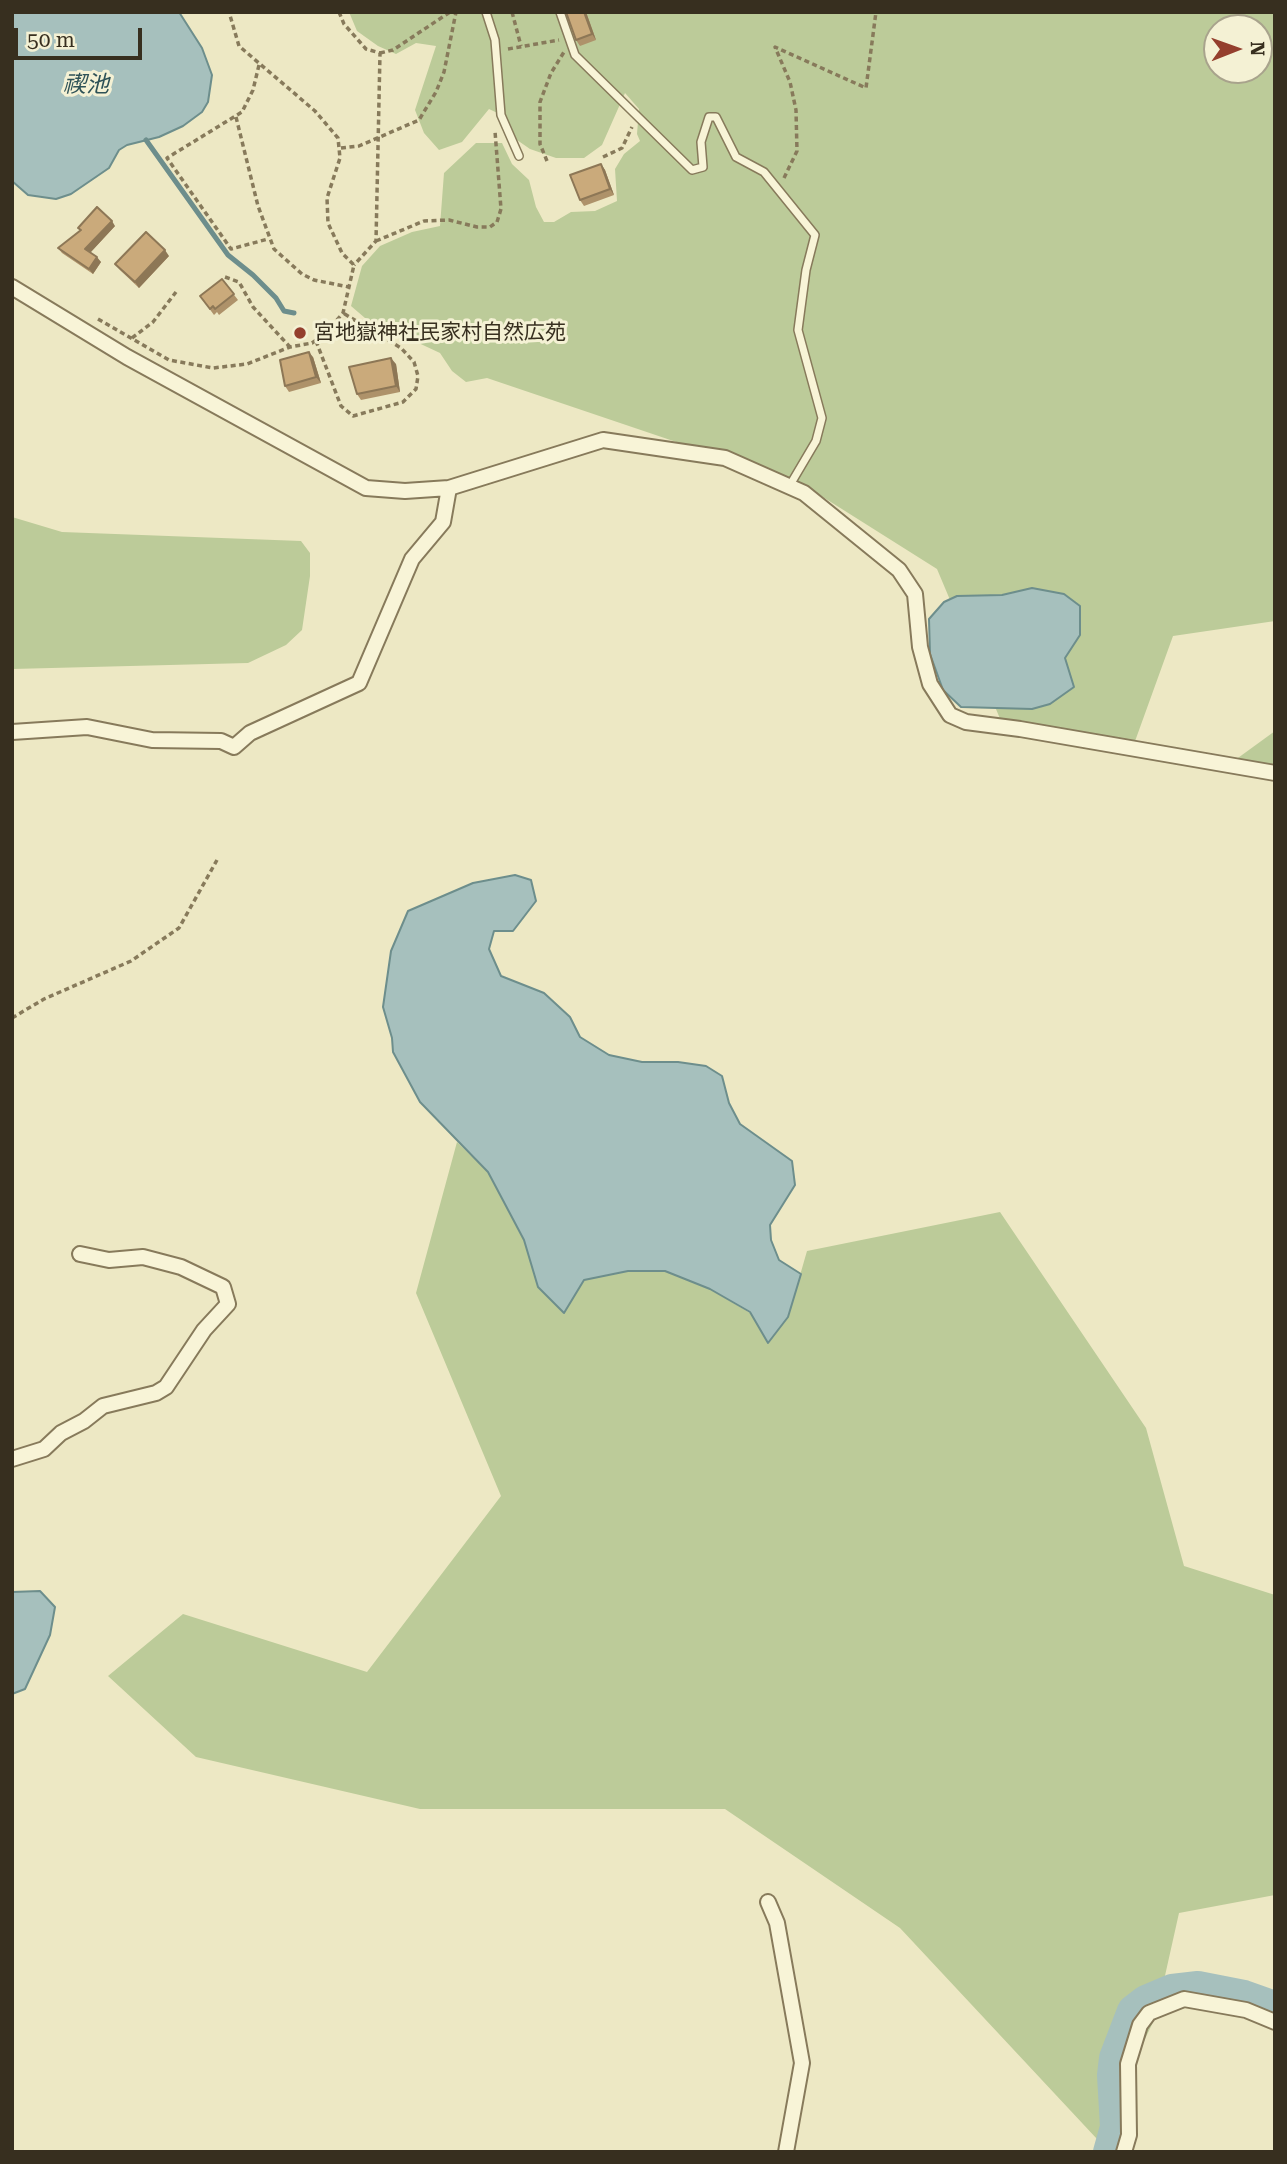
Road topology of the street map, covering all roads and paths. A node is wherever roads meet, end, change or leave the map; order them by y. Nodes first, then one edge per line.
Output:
1 (229, 12) edge
2 (339, 12) edge
3 (450, 12) edge
4 (456, 12) edge
5 (486, 12) edge
6 (512, 12) edge
7 (560, 12) edge
8 (876, 12) edge
9 (570, 42) junction
10 (522, 46) junction
11 (496, 51) junction
12 (380, 53) junction
13 (259, 65) junction
14 (635, 115) junction
15 (236, 117) junction
16 (496, 124) dead end
17 (379, 137) junction
18 (341, 148) junction
19 (519, 156) dead end
20 (603, 157) dead end
21 (547, 161) dead end
22 (778, 189) junction
23 (268, 239) junction
24 (376, 241) junction
25 (354, 265) junction
26 (225, 277) dead end
27 (12, 287) edge
28 (349, 287) junction
29 (176, 292) dead end
30 (343, 313) junction
31 (96, 318) dead end
32 (132, 338) junction
33 (316, 341) junction
34 (290, 347) junction
35 (790, 485) junction
36 (449, 488) junction
37 (12, 732) edge
38 (1275, 773) edge
39 (217, 860) dead end
40 (12, 1018) edge
41 (80, 1254) dead end
42 (12, 1459) edge
43 (768, 1902) dead end
44 (1275, 2022) edge
45 (786, 2152) edge
46 (1124, 2152) edge

1 - 13 path
2 - 12 path
3 - 12 path
4 - 17 path
5 - 11 lane
6 - 10 path
7 - 9 lane
8 - 22 path
9 - 10 path
9 - 14 lane
9 - 21 path
10 - 11 path
11 - 19 lane
12 - 17 path
13 - 15 path
13 - 18 path
14 - 20 path
14 - 22 lane
15 - 23 path
15 - 23 path
16 - 24 path
17 - 18 path
17 - 24 path
18 - 25 path
22 - 35 lane
23 - 28 path
24 - 25 path
25 - 28 path
26 - 34 path
27 - 36 street
28 - 30 path
29 - 32 path
30 - 33 path
30 - 33 path
31 - 32 path
32 - 34 path
33 - 34 path
35 - 36 street
35 - 38 street
36 - 37 street
39 - 40 path
41 - 42 street
43 - 45 street
44 - 46 street

